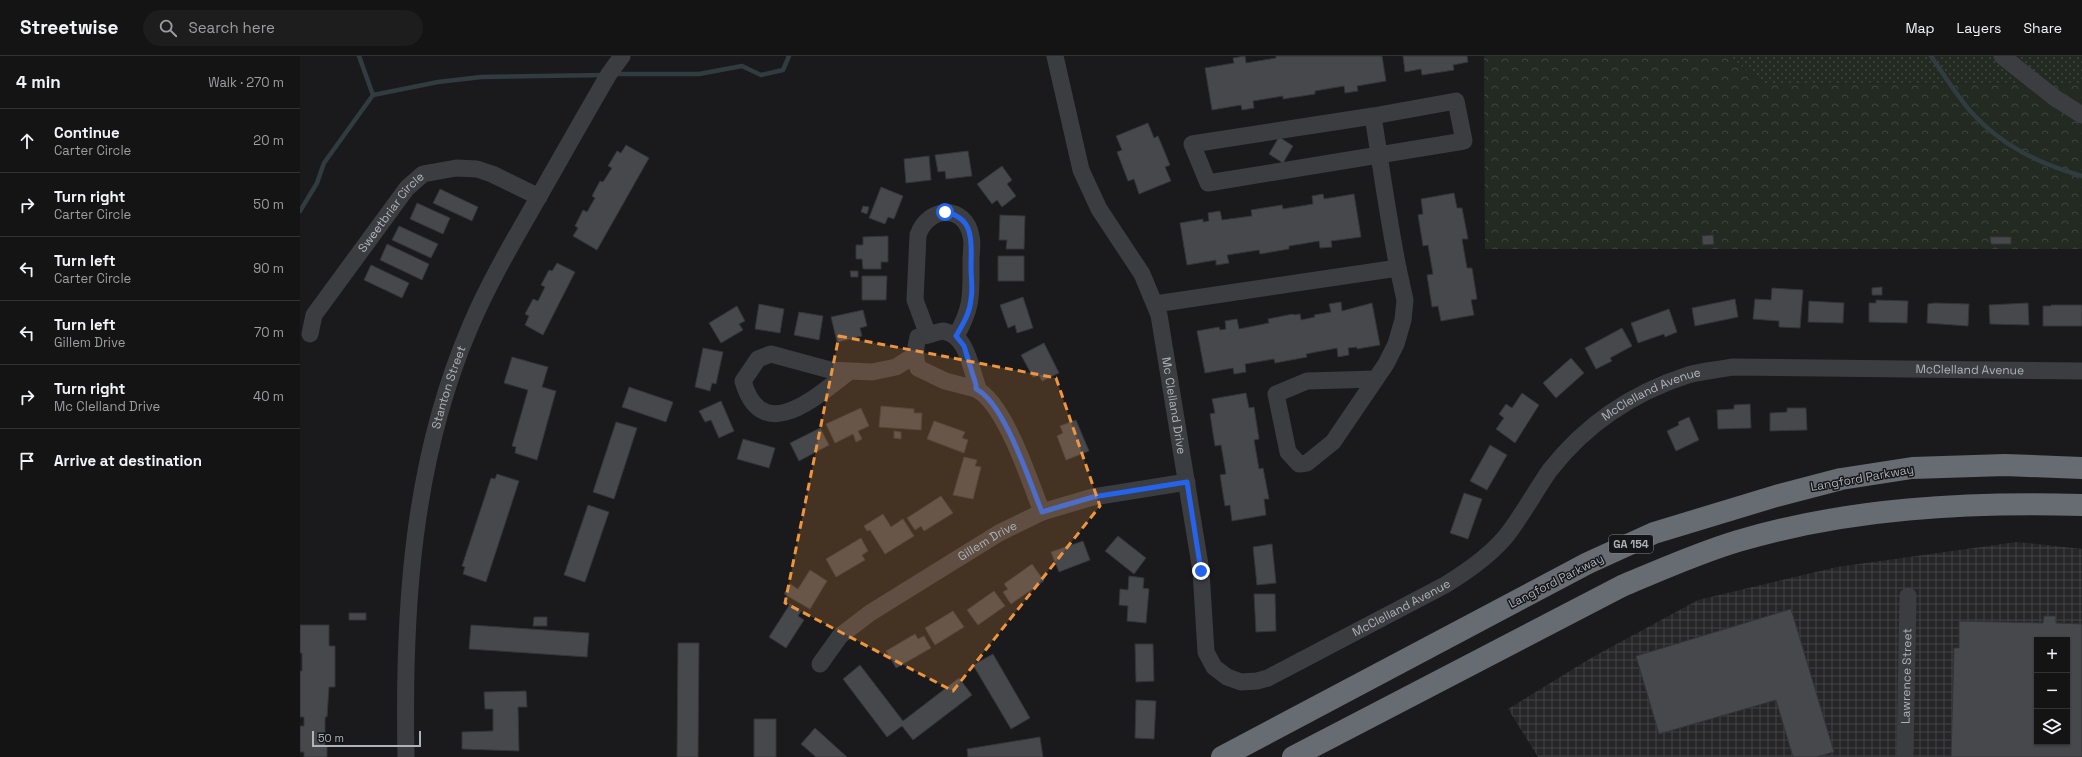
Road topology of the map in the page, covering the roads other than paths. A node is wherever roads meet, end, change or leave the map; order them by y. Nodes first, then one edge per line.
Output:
1 (622, 56) edge
2 (1055, 56) edge
3 (2002, 56) edge
4 (2082, 115) edge
5 (1374, 116) junction
6 (1379, 156) junction
7 (538, 197) junction
8 (1398, 268) junction
9 (1155, 304) junction
10 (310, 334) dead end
11 (928, 335) junction
12 (956, 336) junction
13 (915, 355) junction
14 (850, 371) junction
15 (2082, 371) edge
16 (1376, 379) junction
17 (976, 389) junction
18 (2082, 468) edge
19 (1187, 482) junction
20 (2082, 505) edge
21 (1042, 512) junction
22 (1908, 596) dead end
23 (1312, 655) joint
24 (820, 664) dead end
25 (406, 757) edge
26 (1222, 757) edge
27 (1293, 757) edge
28 (1905, 757) edge

1 - 7 street, Stanton Street
2 - 9 street, Mc Clelland Drive
3 - 4 street
5 - 6 street
5 - 6 street
5 - 6 street
6 - 8 street
7 - 10 street, Sweetbriar Circle
7 - 25 street, Stanton Street
8 - 9 street
8 - 16 street
9 - 19 street, Mc Clelland Drive
11 - 12 street
11 - 12 street
11 - 13 street
12 - 17 street
13 - 14 street
13 - 17 street
14 - 14 street
15 - 23 street, McClelland Avenue
16 - 16 street
17 - 21 street
18 - 26 highway, Langford Parkway / GA 154
19 - 21 street, Gillem Drive
19 - 23 street, Mc Clelland Drive
20 - 27 highway
21 - 24 street, Gillem Drive
22 - 28 street, Lawrence Street

